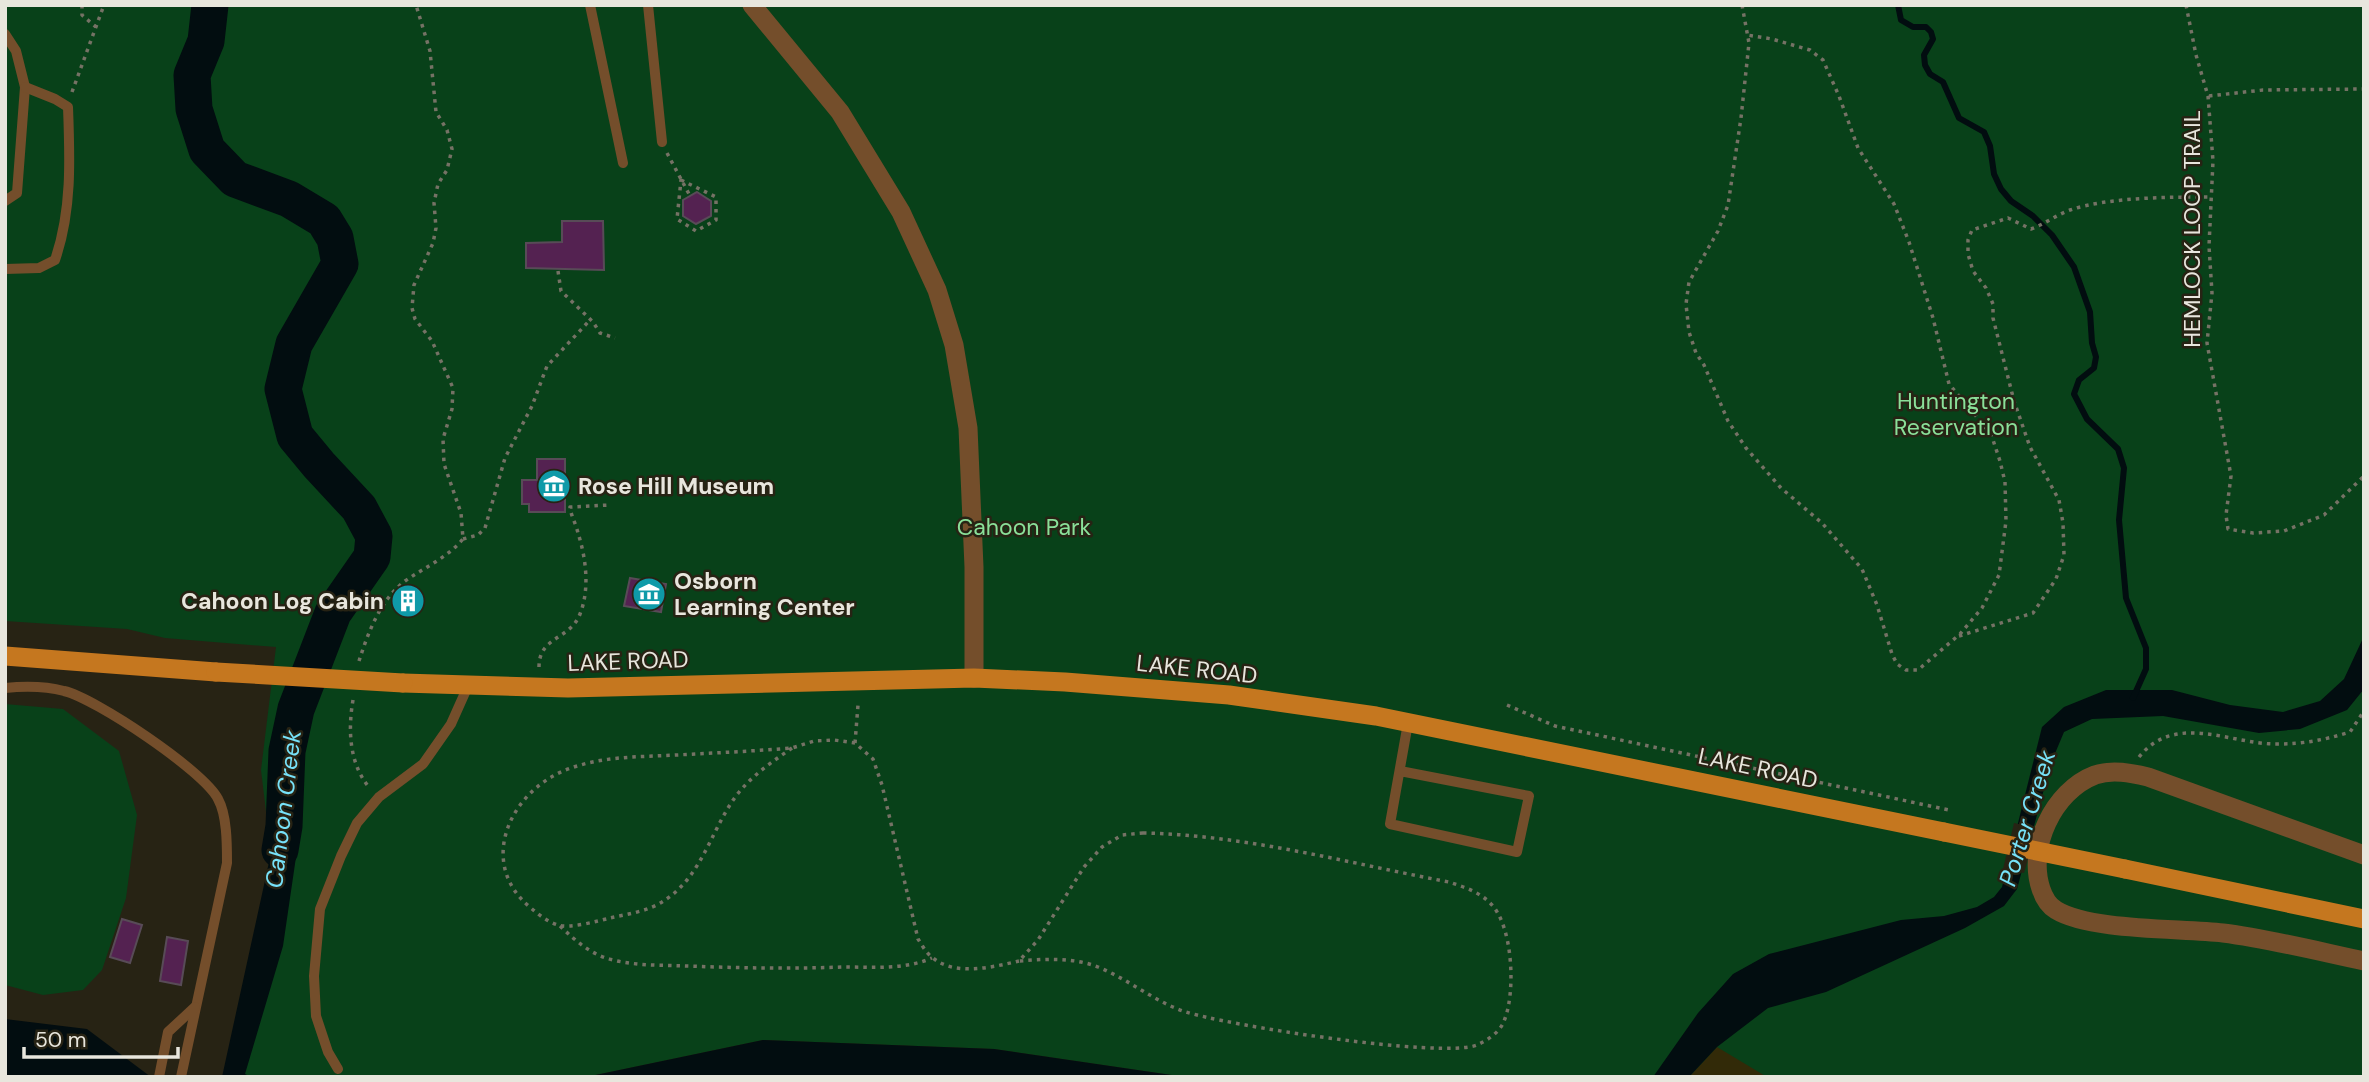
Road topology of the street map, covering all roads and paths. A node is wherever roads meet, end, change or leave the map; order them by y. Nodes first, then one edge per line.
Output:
1 (82, 5) edge
2 (104, 5) edge
3 (416, 5) edge
4 (590, 5) edge
5 (648, 5) edge
6 (751, 5) edge
7 (1742, 5) edge
8 (2186, 5) edge
9 (96, 27) junction
10 (5, 34) edge
11 (1747, 34) junction
12 (24, 88) junction
13 (2364, 89) edge
14 (2208, 96) junction
15 (68, 107) junction
16 (662, 142) joint
17 (623, 163) dead end
18 (681, 180) junction
19 (689, 194) dead end
20 (2211, 197) junction
21 (5, 201) edge
22 (5, 270) edge
23 (558, 271) dead end
24 (590, 320) junction
25 (615, 338) dead end
26 (2364, 476) edge
27 (610, 505) dead end
28 (463, 539) junction
29 (1957, 636) junction
30 (5, 656) edge
31 (539, 667) dead end
32 (357, 674) dead end
33 (974, 678) junction
34 (468, 686) junction
35 (5, 688) edge
36 (353, 699) dead end
37 (858, 705) dead end
38 (1507, 705) dead end
39 (2364, 711) edge
40 (1408, 723) junction
41 (855, 743) junction
42 (792, 748) junction
43 (2136, 761) dead end
44 (1400, 771) junction
45 (379, 797) junction
46 (1949, 810) dead end
47 (2364, 855) edge
48 (2364, 919) edge
49 (560, 926) junction
50 (932, 958) junction
51 (1019, 961) junction
52 (2364, 961) edge
53 (195, 1007) junction
54 (338, 1069) dead end
55 (159, 1077) edge
56 (181, 1077) edge
57 (1924, 1077) edge
58 (1934, 1077) edge

1 - 9 path
2 - 9 path
3 - 28 path
4 - 17 lane
5 - 16 lane
6 - 33 street
7 - 11 path
8 - 14 path
9 - 15 path
10 - 12 lane
11 - 29 path
11 - 29 path
12 - 15 lane
12 - 21 lane
13 - 14 path, HEMLOCK LOOP TRAIL
14 - 20 path, HEMLOCK LOOP TRAIL
15 - 22 lane
16 - 18 path
18 - 18 path
18 - 19 path
20 - 26 path, HEMLOCK LOOP TRAIL
20 - 29 path
23 - 24 path
24 - 25 path
24 - 28 path
27 - 31 path
28 - 32 path
30 - 34 main road, LAKE ROAD, bridge
33 - 34 main road, LAKE ROAD
33 - 40 main road, LAKE ROAD
34 - 45 lane
35 - 53 lane
36 - 45 path
37 - 41 path
38 - 46 path
39 - 43 path
40 - 44 lane
40 - 48 main road, LAKE ROAD, bridge
41 - 42 path
41 - 50 path
42 - 49 path
42 - 49 path
44 - 44 lane
45 - 54 lane
47 - 52 street
49 - 50 path
50 - 51 path
51 - 51 path
53 - 55 lane
53 - 56 lane
57 - 58 path

